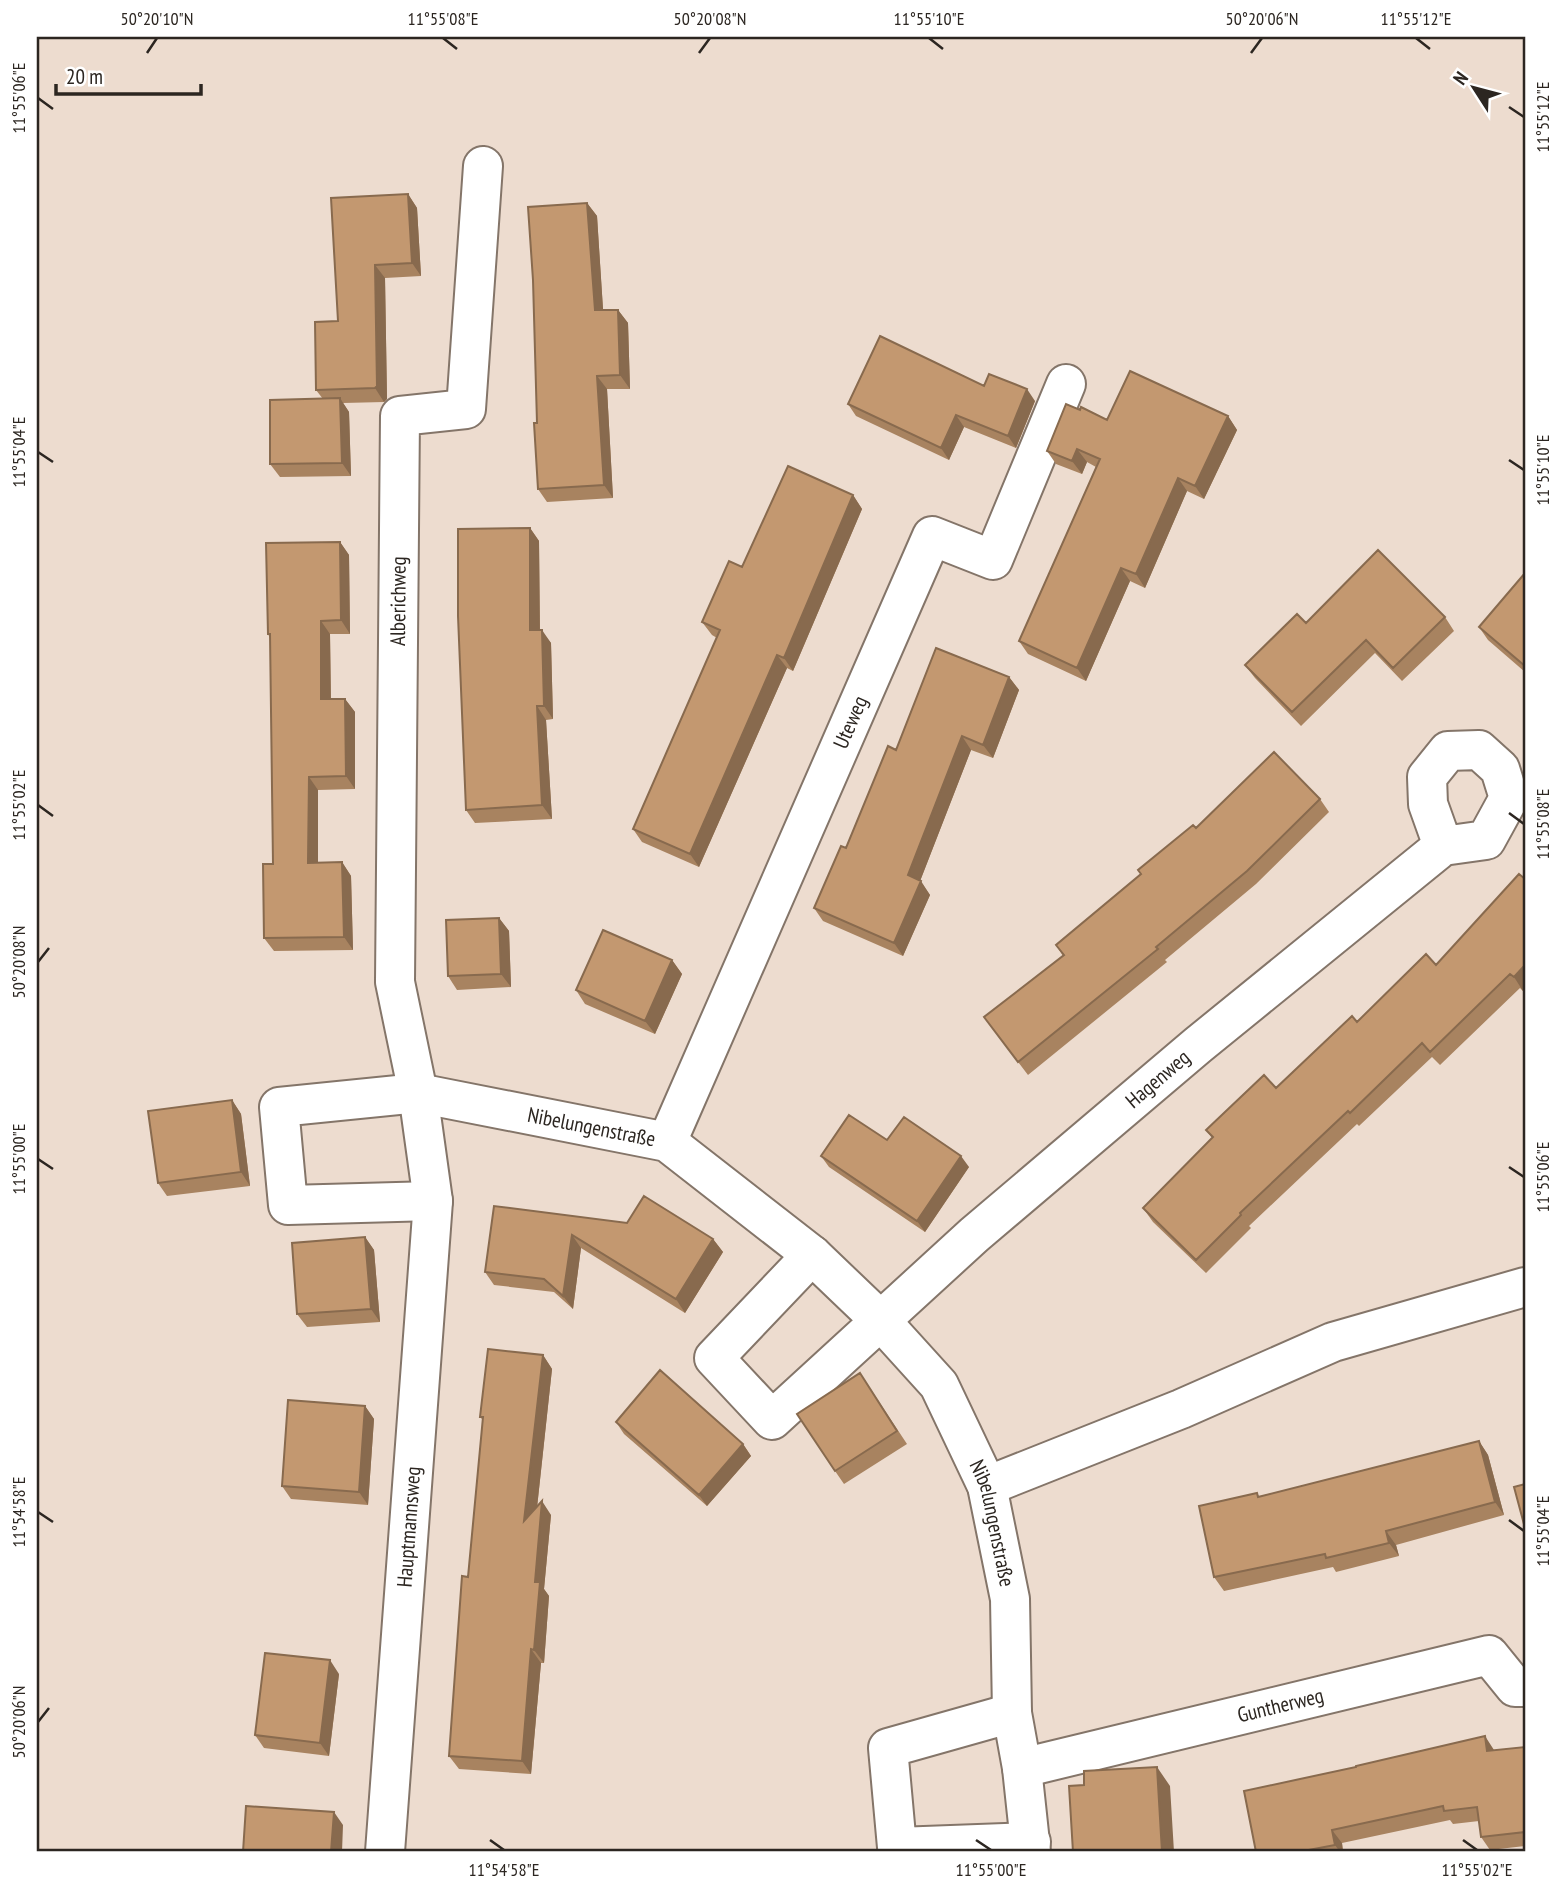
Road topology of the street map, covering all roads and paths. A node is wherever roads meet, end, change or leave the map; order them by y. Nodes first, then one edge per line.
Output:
1 (483, 166) dead end
2 (1066, 384) dead end
3 (1443, 846) dead end
4 (418, 1093) junction
5 (667, 1142) junction
6 (433, 1201) junction
7 (812, 1255) junction
8 (1525, 1287) edge
9 (881, 1321) junction
10 (987, 1486) junction
11 (1525, 1687) edge
12 (1012, 1713) junction
13 (1022, 1768) junction
14 (1031, 1847) edge
15 (385, 1852) edge

1 - 4 street, Alberichweg
2 - 5 street, Uteweg
3 - 9 street, Hagenweg
4 - 5 street, Nibelungenstraße
4 - 6 street, Hauptmannsweg
4 - 6 street
5 - 7 street, Nibelungenstraße
6 - 15 street, Hauptmannsweg
7 - 9 street, Nibelungenstraße
7 - 9 street
8 - 10 street
9 - 10 street, Nibelungenstraße
10 - 12 street, Nibelungenstraße
11 - 13 street, Guntherweg
12 - 13 street, Nibelungenstraße
12 - 14 street, Nibelungenstraße
13 - 14 street, Nibelungenstraße

